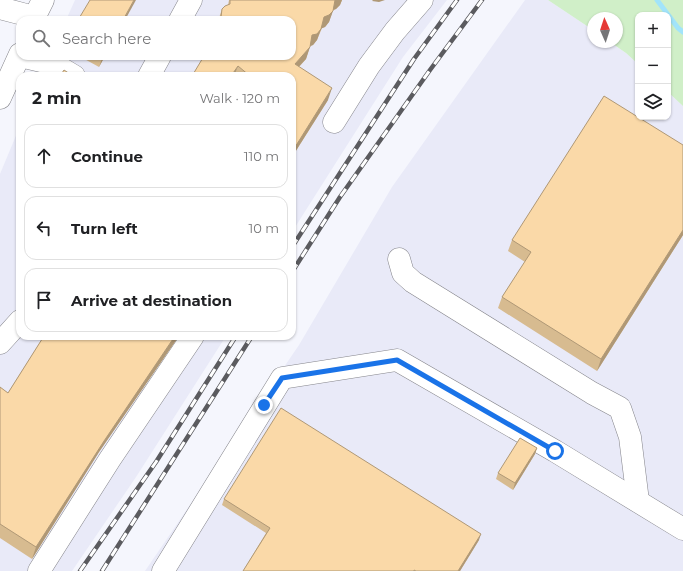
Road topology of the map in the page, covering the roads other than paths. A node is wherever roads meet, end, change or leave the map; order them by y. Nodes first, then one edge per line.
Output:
1 (191, 0) edge
2 (422, 0) edge
3 (0, 8) edge
4 (37, 12) edge
5 (182, 16) edge
6 (18, 60) edge
7 (39, 60) edge
8 (158, 60) edge
9 (67, 72) edge
10 (151, 72) edge
11 (0, 98) edge
12 (334, 122) dead end
13 (399, 259) dead end
14 (16, 325) edge
15 (190, 340) edge
16 (0, 343) edge
17 (638, 501) junction
18 (683, 529) edge
19 (39, 571) edge
20 (163, 571) edge

1 - 5 main road
2 - 12 main road
3 - 4 main road
6 - 11 main road
7 - 9 main road
8 - 10 main road
13 - 17 main road
14 - 16 main road
15 - 19 main road
17 - 18 main road
17 - 20 main road

